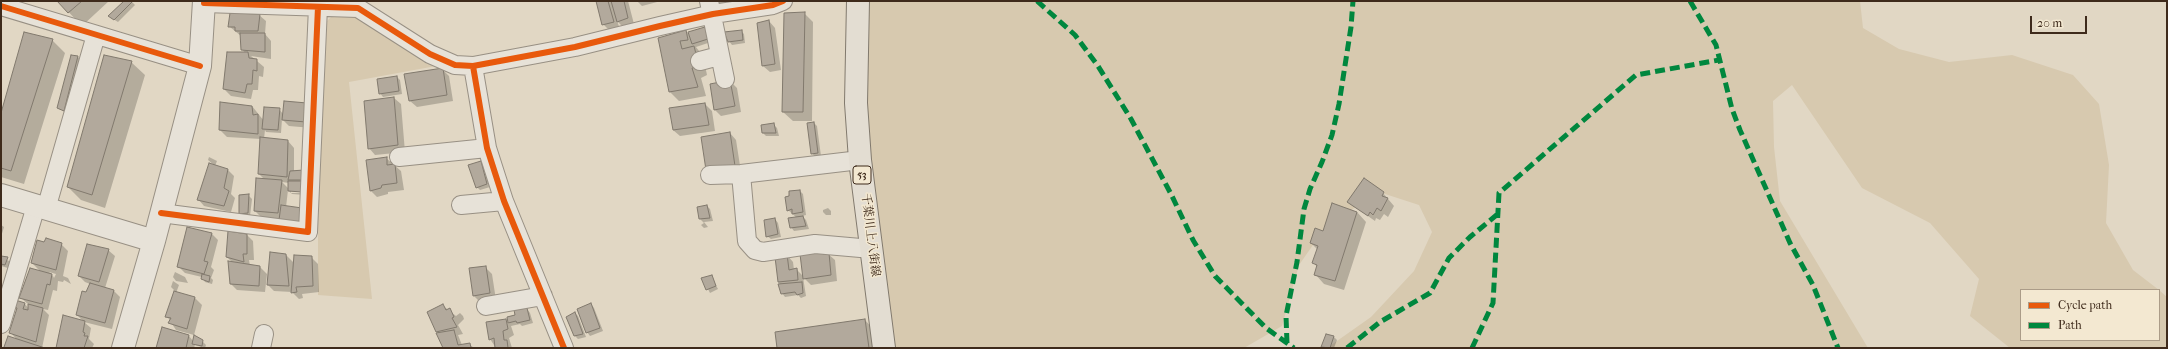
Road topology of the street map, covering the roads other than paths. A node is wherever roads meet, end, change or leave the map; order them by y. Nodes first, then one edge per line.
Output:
1 (783, 1) edge
2 (858, 1) edge
3 (204, 2) edge
4 (357, 4) edge
5 (13, 6) edge
6 (318, 7) junction
7 (711, 8) edge
8 (96, 35) junction
9 (719, 56) junction
10 (700, 61) dead end
11 (200, 66) junction
12 (473, 66) junction
13 (725, 80) dead end
14 (487, 148) junction
15 (399, 157) dead end
16 (860, 160) junction
17 (741, 174) junction
18 (710, 175) dead end
19 (1, 196) edge
20 (504, 201) junction
21 (461, 205) dead end
22 (41, 207) junction
23 (162, 213) junction
24 (154, 241) junction
25 (872, 248) junction
26 (543, 296) junction
27 (486, 306) dead end
28 (1, 324) edge
29 (123, 348) edge
30 (564, 348) edge
31 (884, 348) edge

1 - 7 street
2 - 16 main road, 千葉川上八街線 / 53
3 - 6 street
3 - 11 street
4 - 6 street
4 - 12 street
5 - 8 street
6 - 23 street
7 - 9 street
7 - 12 street
8 - 11 street
8 - 22 street
9 - 10 street
9 - 13 street
11 - 23 street
12 - 14 street
14 - 15 street
14 - 20 street
16 - 17 street
16 - 25 main road, 千葉川上八街線 / 53
17 - 18 street
17 - 25 street
19 - 22 street
20 - 21 street
20 - 26 street
22 - 24 street
22 - 28 street
23 - 24 street
24 - 29 street
25 - 31 main road, 千葉川上八街線 / 53
26 - 27 street
26 - 30 street

